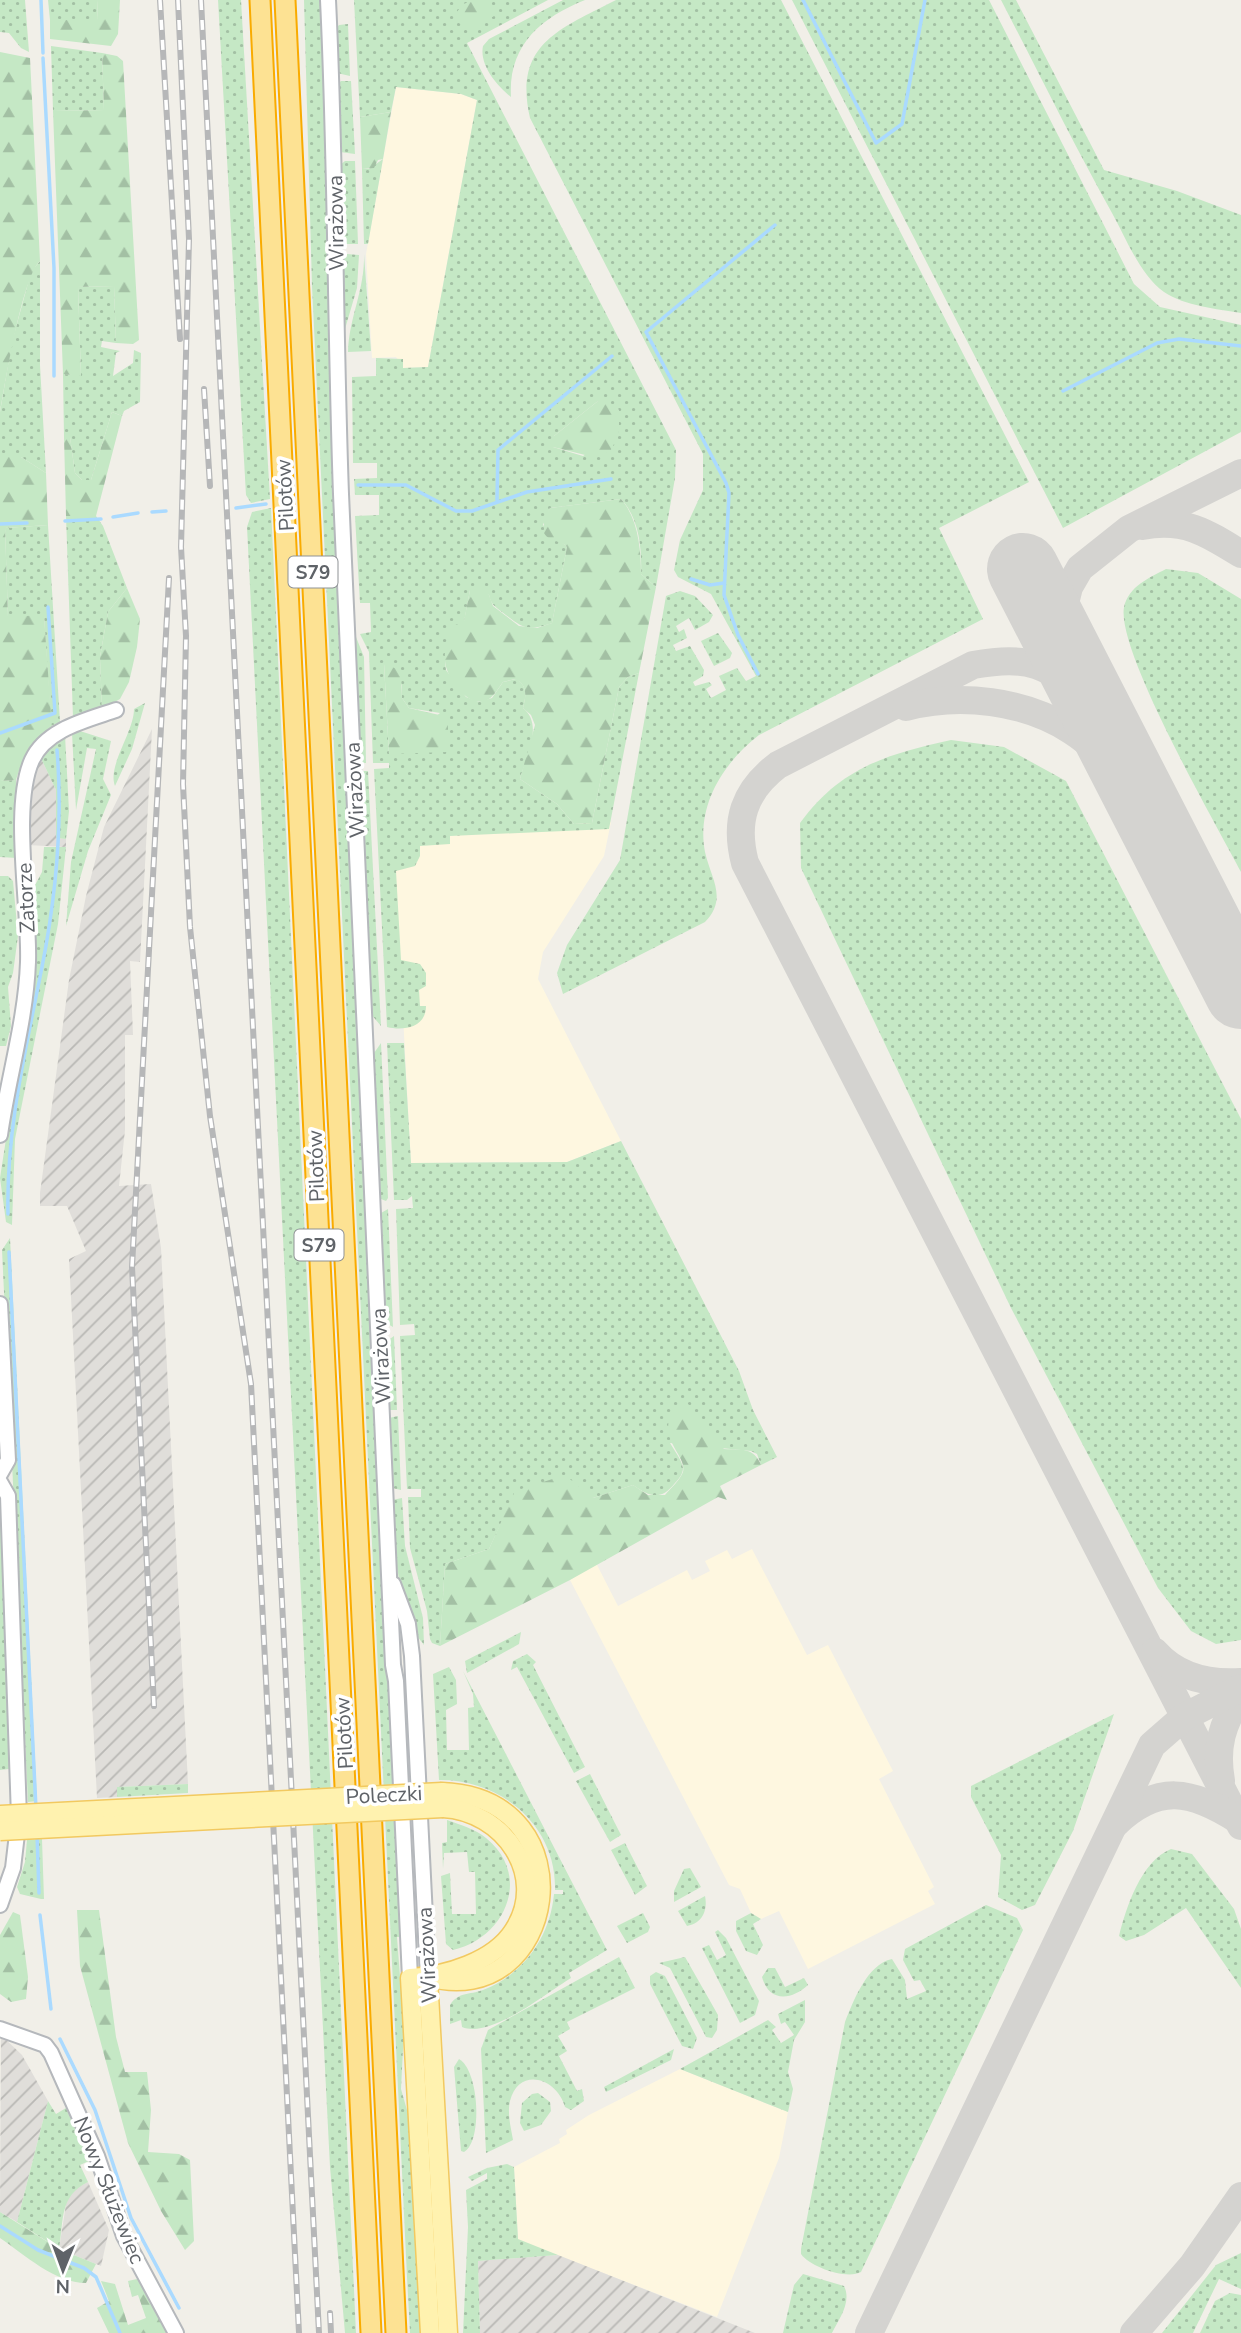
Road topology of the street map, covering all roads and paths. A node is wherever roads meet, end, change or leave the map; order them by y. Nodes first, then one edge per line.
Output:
1 (260, 0) edge
2 (285, 0) edge
3 (328, 0) edge
4 (116, 710) dead end
5 (0, 1135) edge
6 (0, 1304) edge
7 (0, 1475) edge
8 (0, 1482) edge
9 (443, 1800) junction
10 (0, 1815) edge
11 (0, 1831) edge
12 (0, 1905) edge
13 (419, 1978) junction
14 (0, 2029) edge
15 (176, 2333) edge
16 (371, 2333) edge
17 (396, 2333) edge
18 (430, 2333) edge
19 (447, 2333) edge

1 - 16 highway, Pilotów / S79
2 - 17 highway, Pilotów / S79
3 - 13 street, Wirażowa
4 - 5 street, Zatorze
6 - 7 street
8 - 12 street
9 - 10 main road, Poleczki, bridge
9 - 11 main road, Poleczki, bridge
9 - 13 main road, Poleczki
13 - 18 main road, Wirażowa
13 - 19 main road, Wirażowa
14 - 15 street, Nowy Służewiec

